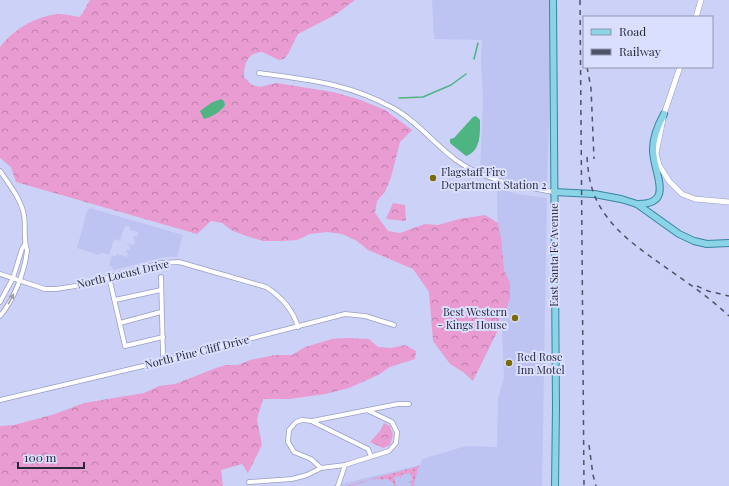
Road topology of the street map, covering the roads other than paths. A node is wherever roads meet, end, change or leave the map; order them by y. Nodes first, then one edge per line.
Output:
1 (552, 0) edge
2 (701, 0) edge
3 (696, 16) edge
4 (680, 68) edge
5 (259, 73) dead end
6 (664, 114) junction
7 (0, 170) edge
8 (554, 192) junction
9 (729, 202) edge
10 (637, 204) junction
11 (729, 243) edge
12 (25, 244) junction
13 (0, 274) edge
14 (109, 277) junction
15 (161, 277) dead end
16 (13, 278) junction
17 (19, 280) junction
18 (161, 290) junction
19 (115, 300) junction
20 (0, 302) edge
21 (161, 312) junction
22 (0, 316) edge
23 (120, 322) junction
24 (394, 325) dead end
25 (298, 327) junction
26 (163, 337) junction
27 (164, 360) junction
28 (0, 400) edge
29 (409, 404) dead end
30 (367, 410) junction
31 (312, 421) junction
32 (371, 456) junction
33 (345, 465) junction
34 (321, 468) junction
35 (249, 482) dead end
36 (338, 486) edge
37 (555, 486) edge

1 - 8 main road, East Santa Fe Avenue
2 - 3 street
4 - 6 street
5 - 8 street
6 - 9 street
6 - 10 main road
7 - 12 street
8 - 10 main road
8 - 37 main road, East Santa Fe Avenue
10 - 11 main road
12 - 16 street
12 - 17 street
13 - 16 street, North Locust Drive
14 - 17 street, North Locust Drive
14 - 19 street
14 - 25 street, North Locust Drive
15 - 18 street
16 - 17 street, North Locust Drive
16 - 20 street
22 -> 17 street
18 - 19 street
18 - 21 street
19 - 23 street
21 - 23 street
21 - 26 street
23 - 26 street
24 - 25 street, North Pine Cliff Drive
25 - 27 street, North Pine Cliff Drive
26 - 27 street
27 - 28 street, North Pine Cliff Drive
29 - 30 street
30 - 31 street
30 - 32 street
31 - 32 street
31 - 34 street
32 - 33 street
33 - 34 street
33 - 36 street
34 - 35 street

